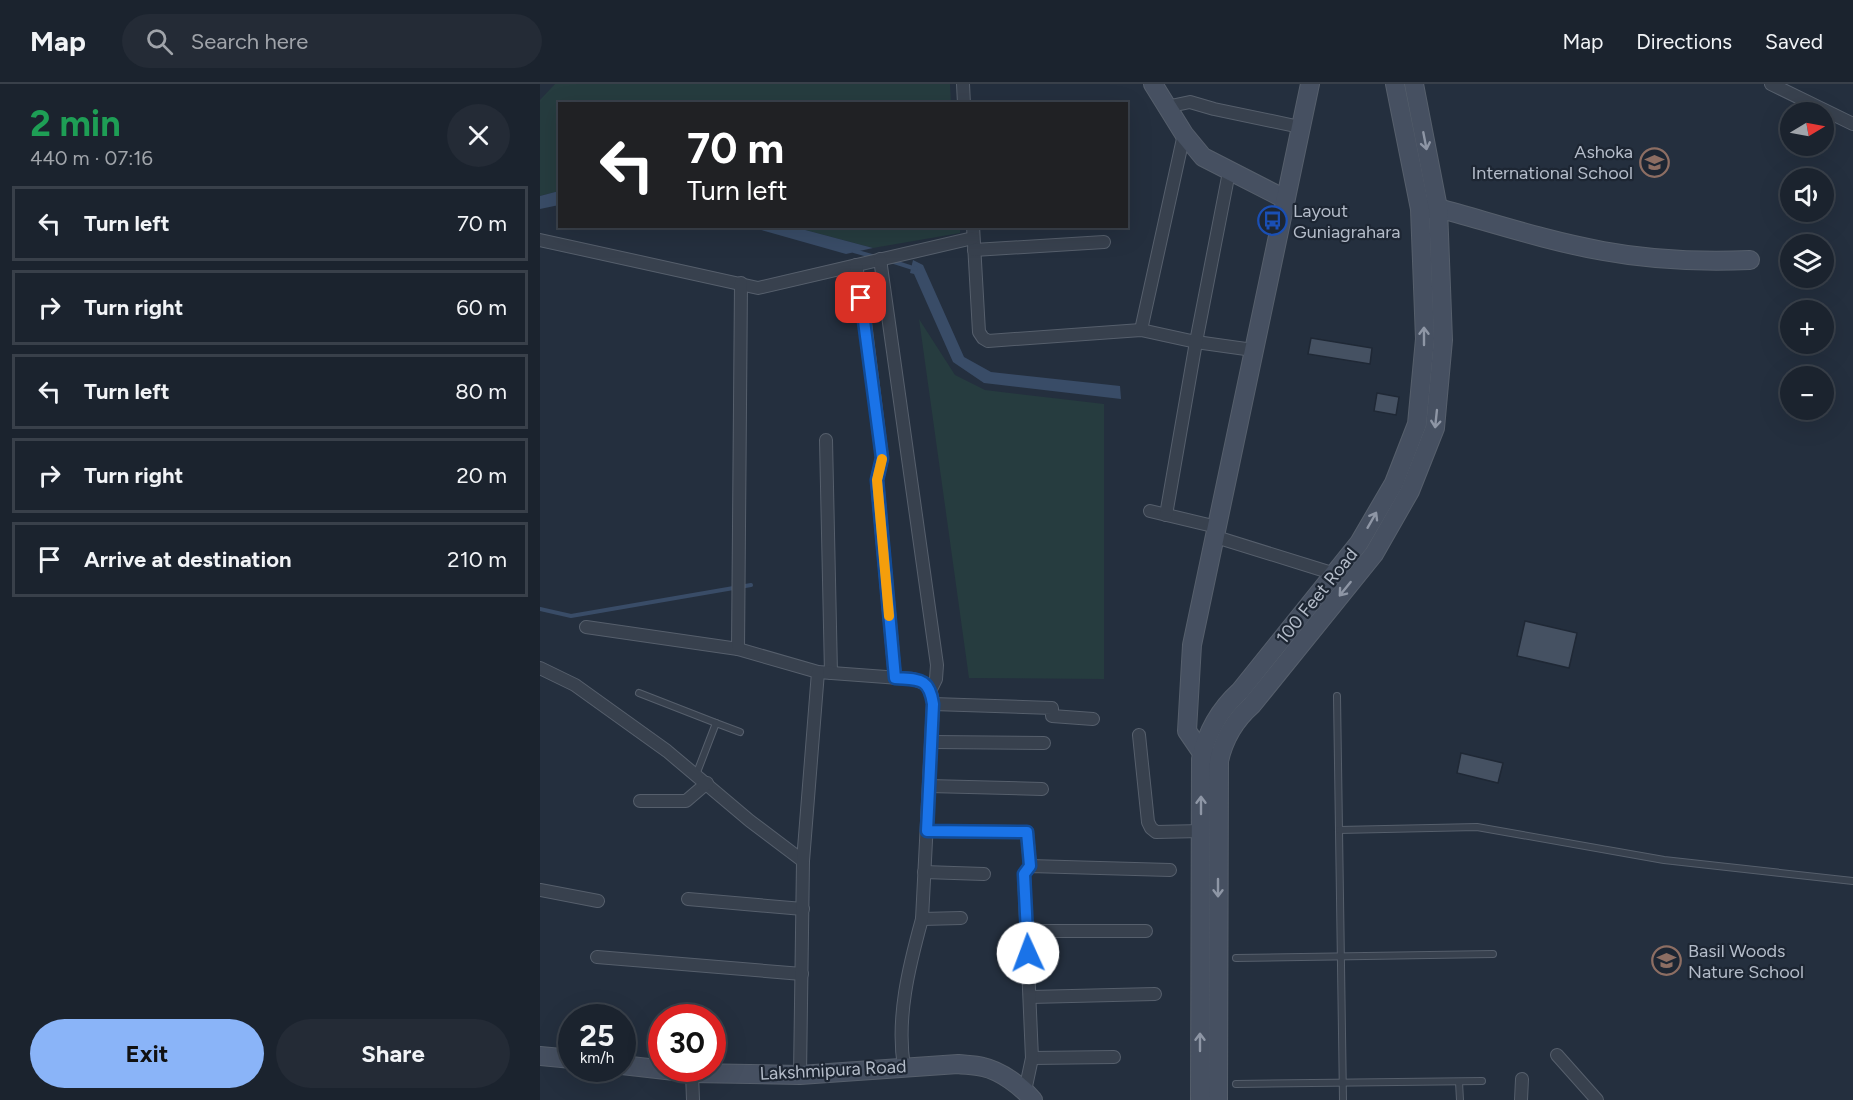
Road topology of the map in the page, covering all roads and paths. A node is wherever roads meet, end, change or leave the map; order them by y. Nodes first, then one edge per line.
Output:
1 (963, 84) edge
2 (1153, 84) edge
3 (1310, 84) edge
4 (1395, 84) edge
5 (1414, 84) edge
6 (1772, 84) edge
7 (964, 102) edge
8 (1166, 107) junction
9 (1853, 124) edge
10 (1300, 126) junction
11 (1184, 134) junction
12 (1229, 171) junction
13 (1285, 199) junction
14 (1429, 209) junction
15 (973, 238) edge
16 (540, 240) edge
17 (1104, 242) dead end
18 (880, 259) junction
19 (1750, 260) dead end
20 (860, 264) junction
21 (741, 283) junction
22 (1141, 330) junction
23 (1196, 342) junction
24 (1253, 350) junction
25 (826, 440) dead end
26 (1150, 511) dead end
27 (1166, 515) junction
28 (1216, 532) junction
29 (1335, 574) junction
30 (586, 627) dead end
31 (738, 649) junction
32 (540, 668) edge
33 (818, 672) junction
34 (831, 673) junction
35 (895, 678) junction
36 (931, 689) junction
37 (639, 693) dead end
38 (1337, 696) dead end
39 (933, 704) junction
40 (1094, 719) dead end
41 (716, 723) junction
42 (740, 732) dead end
43 (1139, 735) dead end
44 (932, 742) junction
45 (1044, 743) dead end
46 (1202, 753) junction
47 (1219, 761) junction
48 (696, 775) junction
49 (707, 783) junction
50 (929, 786) junction
51 (1042, 789) dead end
52 (640, 801) dead end
53 (1339, 830) junction
54 (927, 831) junction
55 (1201, 831) junction
56 (803, 861) junction
57 (1030, 866) junction
58 (1170, 870) dead end
59 (924, 872) junction
60 (984, 874) dead end
61 (1853, 881) edge
62 (540, 890) edge
63 (688, 898) dead end
64 (598, 901) dead end
65 (803, 909) junction
66 (961, 918) dead end
67 (922, 919) junction
68 (1027, 931) junction
69 (1146, 931) dead end
70 (1493, 954) dead end
71 (1341, 956) junction
72 (597, 957) dead end
73 (1236, 958) dead end
74 (802, 974) junction
75 (1155, 994) dead end
76 (1030, 997) junction
77 (1557, 1055) dead end
78 (540, 1056) edge
79 (1114, 1057) dead end
80 (558, 1058) edge
81 (1032, 1058) junction
82 (904, 1067) junction
83 (726, 1074) edge
84 (801, 1075) junction
85 (1522, 1079) dead end
86 (1482, 1081) dead end
87 (692, 1082) edge
88 (1459, 1082) junction
89 (1343, 1083) junction
90 (1236, 1084) dead end
91 (1029, 1096) edge
92 (693, 1100) edge
93 (1200, 1100) edge
94 (1218, 1100) edge
95 (1343, 1100) edge
96 (1460, 1100) edge
97 (1521, 1100) edge
98 (1597, 1100) edge

1 - 7 street
2 - 8 main road
3 - 10 main road
4 - 14 main road, 100 Feet Road
5 -> 14 main road, 100 Feet Road
6 - 9 street
8 - 10 street
8 - 11 main road
10 - 13 main road
11 - 12 main road
11 - 22 street
12 - 13 main road
12 - 23 street
13 - 24 main road
14 - 19 main road
29 -> 14 main road, 100 Feet Road
14 -> 47 main road, 100 Feet Road
15 - 17 street
15 - 18 street
15 - 22 street
16 - 21 street
18 - 20 street
18 - 36 street
20 - 21 street
20 - 35 street
21 - 31 street
22 - 23 street
23 - 24 street
23 - 27 street
24 - 28 main road
25 - 34 street
26 - 27 street
27 - 28 street
28 - 29 street
28 - 46 main road
29 - 46 main road, 100 Feet Road
30 - 31 street
31 - 33 street
32 - 48 street
33 - 34 street
33 - 56 street
34 - 35 street
35 - 36 street
36 - 39 street
37 - 41 lane
38 - 53 lane
39 - 40 street
39 - 44 street
41 - 42 lane
41 - 48 lane
43 - 55 street
44 - 45 street
44 - 50 street
46 - 47 main road
55 -> 46 main road, 100 Feet Road
47 -> 94 main road, 100 Feet Road
48 - 49 street
49 - 52 street
49 - 56 street
50 - 51 street
50 - 54 street
53 - 61 lane
53 - 71 lane
54 - 57 street
54 - 59 street
93 -> 55 main road, 100 Feet Road
56 - 65 street
57 - 58 street
57 - 68 street
59 - 60 street
59 - 67 street
62 - 64 street
63 - 65 street
65 - 74 street
66 - 67 street
67 - 82 street
68 - 69 street
68 - 76 street
70 - 71 lane
71 - 73 lane
71 - 89 lane
72 - 74 street
74 - 84 street
75 - 76 street
76 - 81 street
77 - 98 street
78 - 80 main road
79 - 81 street
81 - 91 street
82 - 84 main road, Lakshmipura Road
82 - 91 main road, Lakshmipura Road
83 - 84 main road, Lakshmipura Road
85 - 97 street
86 - 88 lane
87 - 92 street
88 - 89 lane
88 - 96 lane
89 - 90 lane
89 - 95 lane

